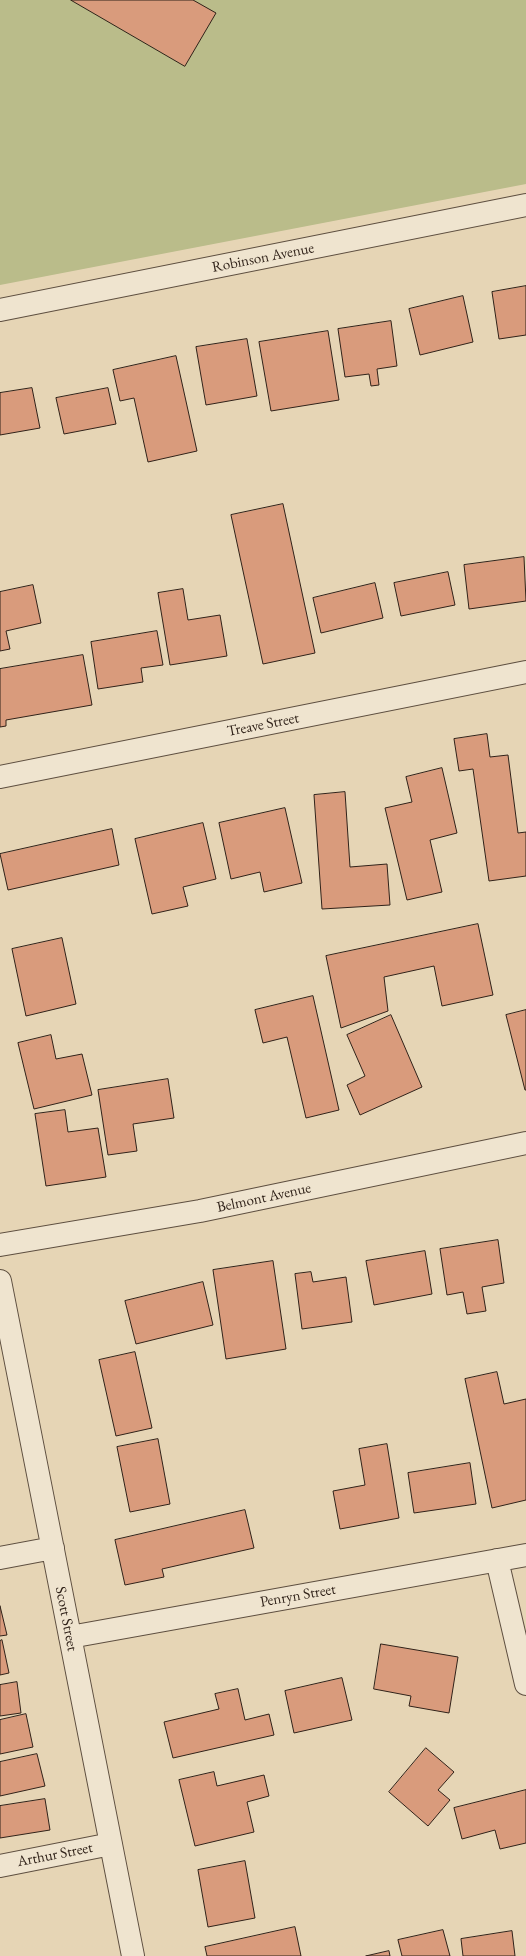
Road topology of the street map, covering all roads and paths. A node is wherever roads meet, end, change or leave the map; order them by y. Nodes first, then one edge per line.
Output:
1 (526, 205) edge
2 (0, 310) edge
3 (526, 672) edge
4 (0, 777) edge
5 (526, 1143) edge
6 (0, 1245) edge
7 (0, 1281) edge
8 (53, 1548) junction
9 (526, 1555) edge
10 (0, 1558) edge
11 (497, 1560) junction
12 (70, 1637) junction
13 (526, 1684) edge
14 (111, 1844) junction
15 (0, 1866) edge
16 (133, 1956) edge

1 - 2 street, Robinson Avenue
3 - 4 street, Treave Street
5 - 6 street, Belmont Avenue
7 - 8 street, Scott Street
8 - 10 street
8 - 12 street, Scott Street
9 - 11 street, Penryn Street
11 - 12 street, Penryn Street
11 - 13 street
12 - 14 street, Scott Street
14 - 15 street, Arthur Street
14 - 16 street, Scott Street

